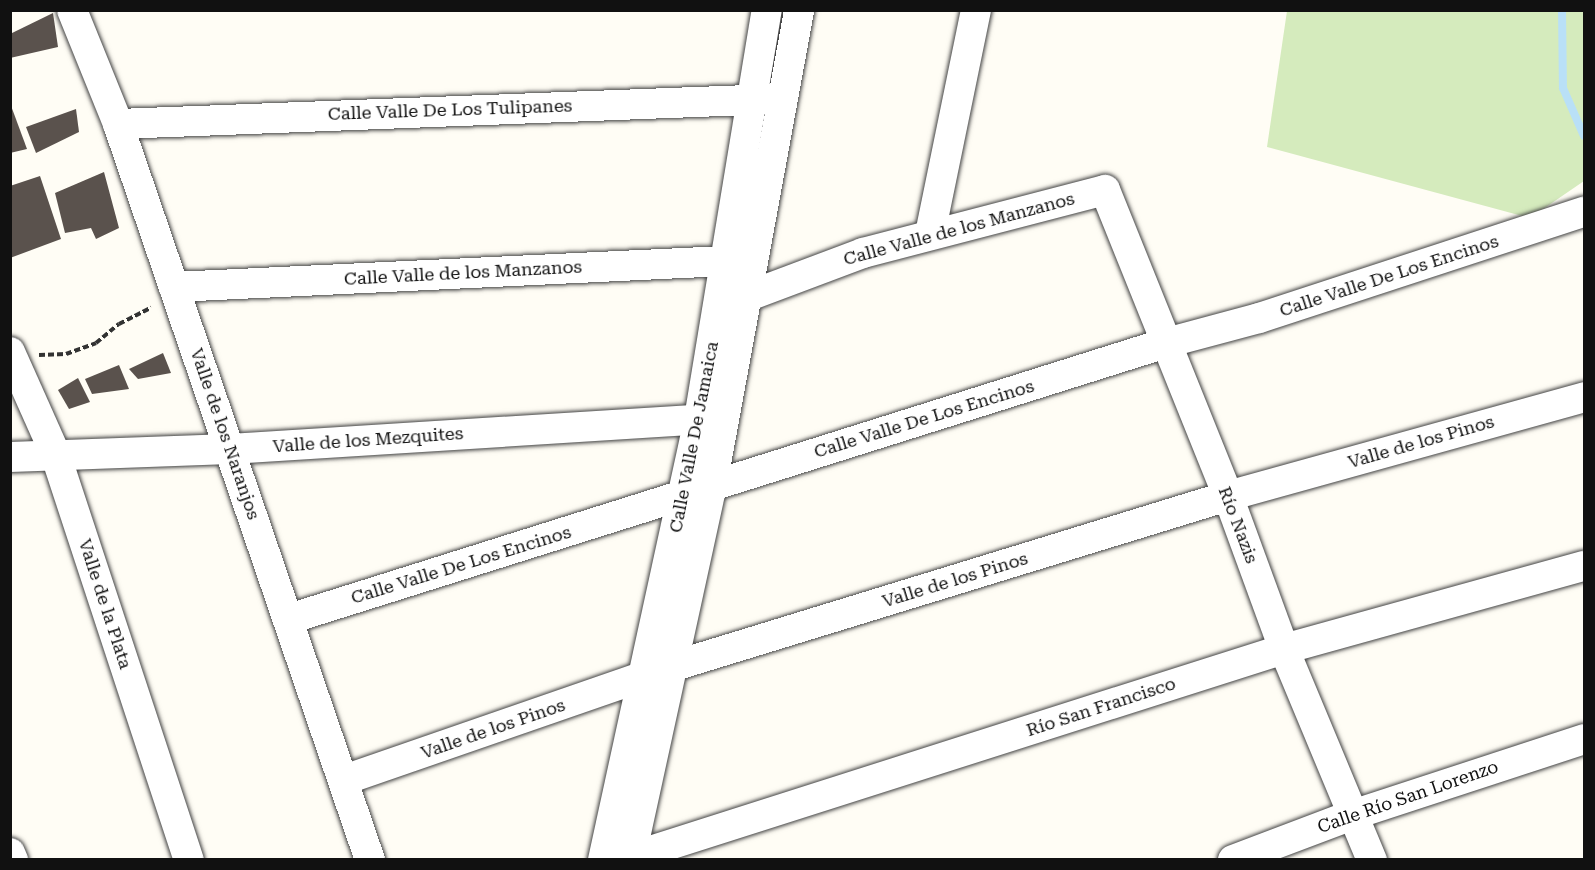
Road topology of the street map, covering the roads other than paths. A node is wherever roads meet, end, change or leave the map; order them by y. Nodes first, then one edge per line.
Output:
1 (72, 10) edge
2 (767, 10) edge
3 (800, 10) edge
4 (976, 10) edge
5 (768, 98) junction
6 (118, 124) junction
7 (1105, 190) joint
8 (1572, 216) edge
9 (930, 234) junction
10 (740, 260) junction
11 (174, 287) junction
12 (746, 297) junction
13 (1166, 343) junction
14 (11, 354) edge
15 (1578, 398) edge
16 (712, 419) junction
17 (230, 449) junction
18 (55, 453) junction
19 (10, 457) edge
20 (712, 485) junction
21 (683, 496) junction
22 (1228, 496) junction
23 (1584, 566) edge
24 (289, 619) junction
25 (1284, 649) junction
26 (674, 666) junction
27 (644, 677) junction
28 (1584, 739) edge
29 (344, 780) junction
30 (1352, 814) junction
31 (10, 853) edge
32 (619, 858) edge
33 (13, 860) edge
34 (189, 860) edge
35 (370, 860) edge
36 (1233, 860) edge
37 (1372, 860) edge

1 - 6 street, Valle de los Naranjos
2 - 5 street, Calle Valle De Jamaica
3 - 5 street, Calle Valle De Jamaica
4 - 9 street
5 - 6 street, Calle Valle De Los Tulipanes
5 - 10 street, Calle Valle De Jamaica
6 - 11 street, Valle de los Naranjos
7 - 9 street, Calle Valle de los Manzanos
7 - 13 street, Río Nazis
8 - 13 street, Calle Valle De Los Encinos
9 - 12 street, Calle Valle de los Manzanos
10 - 11 street, Calle Valle de los Manzanos
10 - 12 street, Calle Valle De Jamaica
10 - 16 street, Calle Valle De Jamaica
11 - 17 street, Valle de los Naranjos
12 - 16 street, Calle Valle De Jamaica
13 - 20 street, Calle Valle De Los Encinos
13 - 22 street, Río Nazis
14 - 18 street, Valle de la Plata
15 - 22 street, Valle de los Pinos
16 - 17 street, Valle de los Mezquites
16 - 20 street, Calle Valle De Jamaica
16 - 21 street, Calle Valle De Jamaica
17 - 18 street, Valle de los Mezquites
17 - 24 street, Valle de los Naranjos
18 - 19 street, Valle de los Mezquites
18 - 34 street, Valle de la Plata
20 - 21 street, Calle Valle De Los Encinos
20 - 26 street, Calle Valle De Jamaica
21 - 24 street, Calle Valle De Los Encinos
21 - 27 street, Calle Valle De Jamaica
22 - 25 street, Río Nazis
22 - 26 street, Valle de los Pinos
23 - 25 street, Río San Francisco
24 - 29 street, Valle de los Naranjos
25 - 30 street, Río Nazis
25 - 32 street, Río San Francisco
26 - 27 street, Valle de los Pinos
26 - 32 street, Calle Valle De Jamaica
27 - 29 street, Valle de los Pinos
27 - 32 street, Calle Valle De Jamaica
28 - 30 street, Calle Río San Lorenzo
29 - 35 street, Valle de los Naranjos
30 - 36 street, Calle Río San Lorenzo
30 - 37 street, Río Nazis
31 - 33 street

